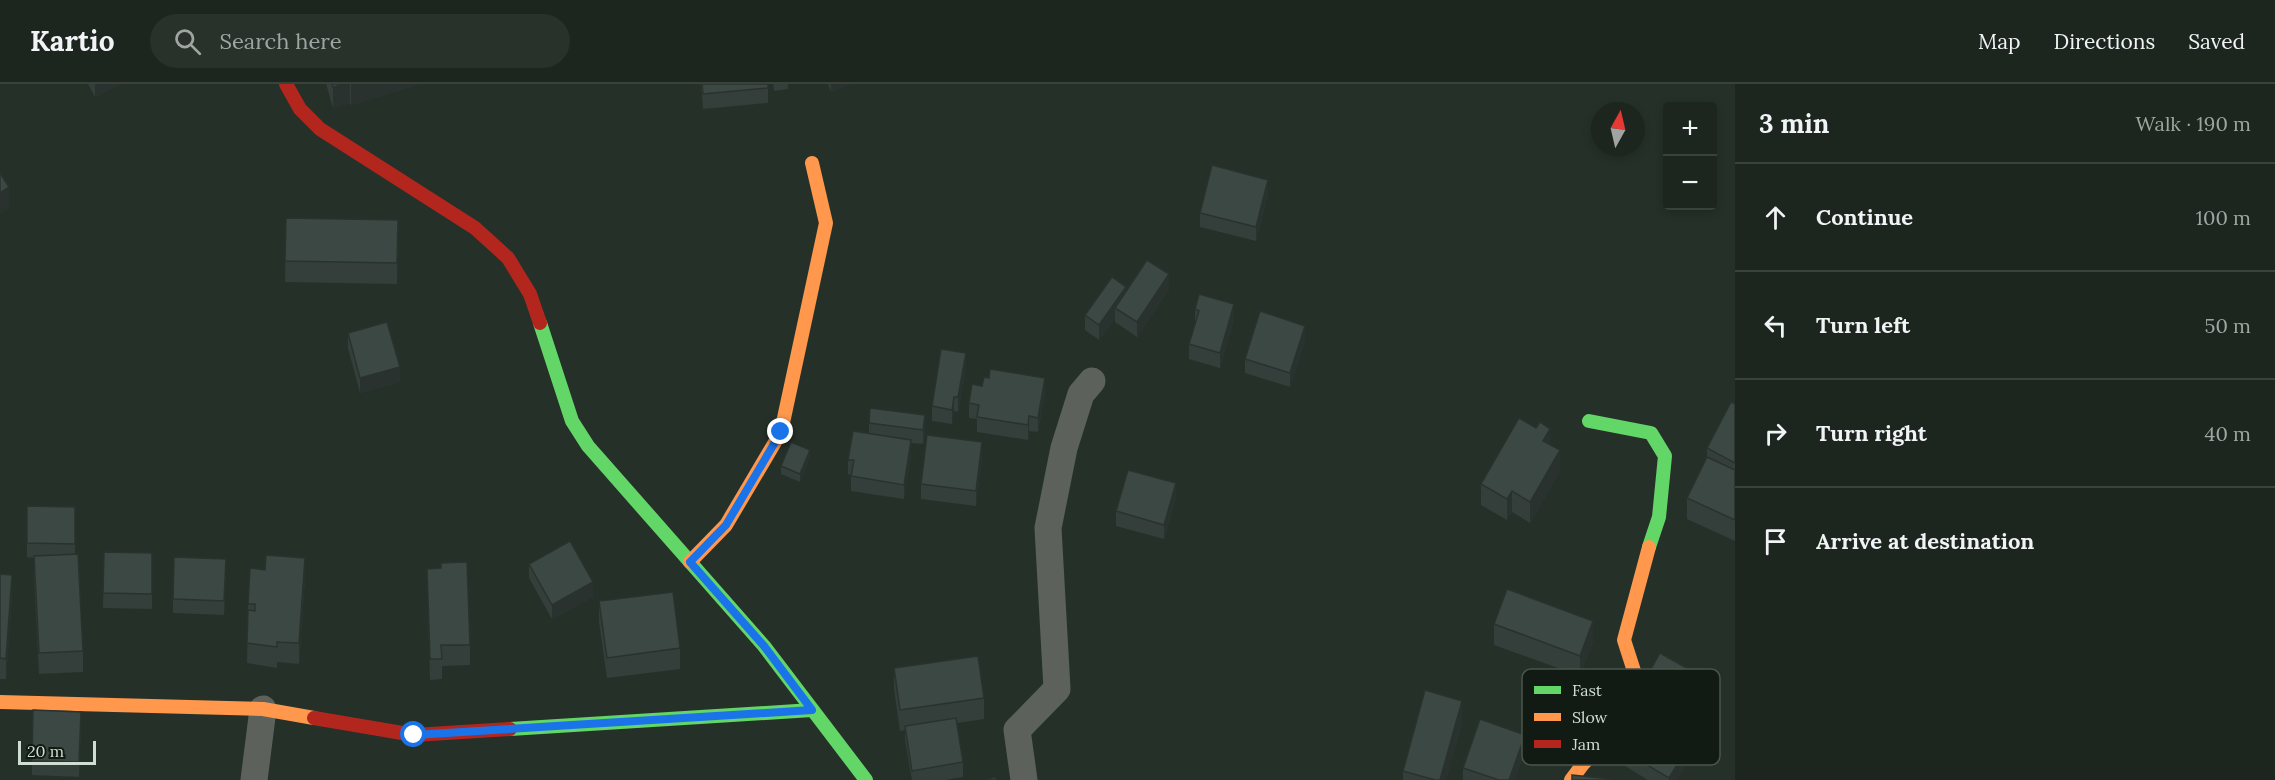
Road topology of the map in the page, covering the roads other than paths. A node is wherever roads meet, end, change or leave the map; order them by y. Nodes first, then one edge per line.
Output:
1 (286, 84) edge
2 (812, 163) dead end
3 (1092, 381) dead end
4 (1589, 421) dead end
5 (690, 562) junction
6 (1633, 669) edge
7 (0, 702) edge
8 (263, 709) junction
9 (812, 710) junction
10 (1582, 765) edge
11 (254, 780) edge
12 (866, 780) edge
13 (1024, 780) edge
14 (1571, 780) edge

1 - 5 street
2 - 5 street
3 - 13 street
4 - 6 street
5 - 9 street
7 - 8 street
8 - 9 street
8 - 11 street
9 - 12 street
10 - 14 street

